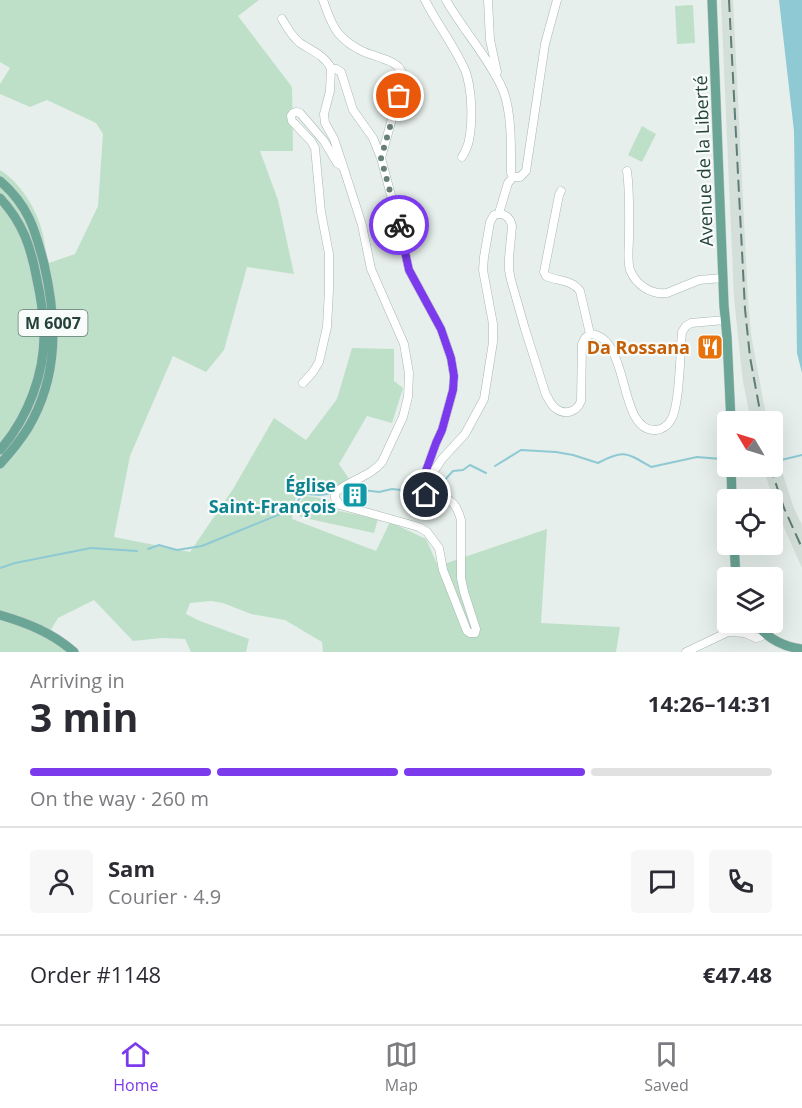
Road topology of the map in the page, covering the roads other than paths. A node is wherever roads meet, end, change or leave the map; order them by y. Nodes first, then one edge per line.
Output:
1 (323, 0) edge
2 (425, 0) edge
3 (446, 0) edge
4 (488, 0) edge
5 (557, 0) edge
6 (712, 0) edge
7 (282, 19) dead end
8 (331, 68) junction
9 (495, 75) junction
10 (462, 157) dead end
11 (381, 158) junction
12 (344, 166) junction
13 (627, 171) dead end
14 (513, 177) junction
15 (0, 181) edge
16 (0, 189) edge
17 (561, 191) dead end
18 (0, 198) edge
19 (499, 213) junction
20 (33, 255) junction
21 (723, 278) junction
22 (725, 320) junction
23 (590, 334) junction
24 (303, 383) dead end
25 (727, 411) edge
26 (730, 411) edge
27 (0, 450) edge
28 (0, 464) edge
29 (432, 492) junction
30 (0, 615) edge
31 (765, 634) joint
32 (802, 649) edge
33 (74, 652) edge
34 (686, 652) edge

1 - 11 street
2 - 10 street
3 - 9 street
4 - 9 street
5 - 14 street
6 - 21 main road, Avenue de la Liberté
7 - 8 street
8 - 11 street
8 - 12 street
9 - 14 street
11 - 29 street
12 - 24 street
12 - 29 street
13 - 21 street
14 - 19 street
15 - 28 main road, M 6007
16 - 20 main road
17 - 23 street
18 - 20 main road, M 6007
19 - 23 street
19 - 29 street
20 - 27 main road, M 6007
21 - 22 main road, Avenue de la Liberté
22 - 23 street
22 - 25 main road, Avenue de la Liberté
22 - 26 main road, Avenue de la Liberté
30 - 33 main road
31 - 32 main road
31 - 34 street

